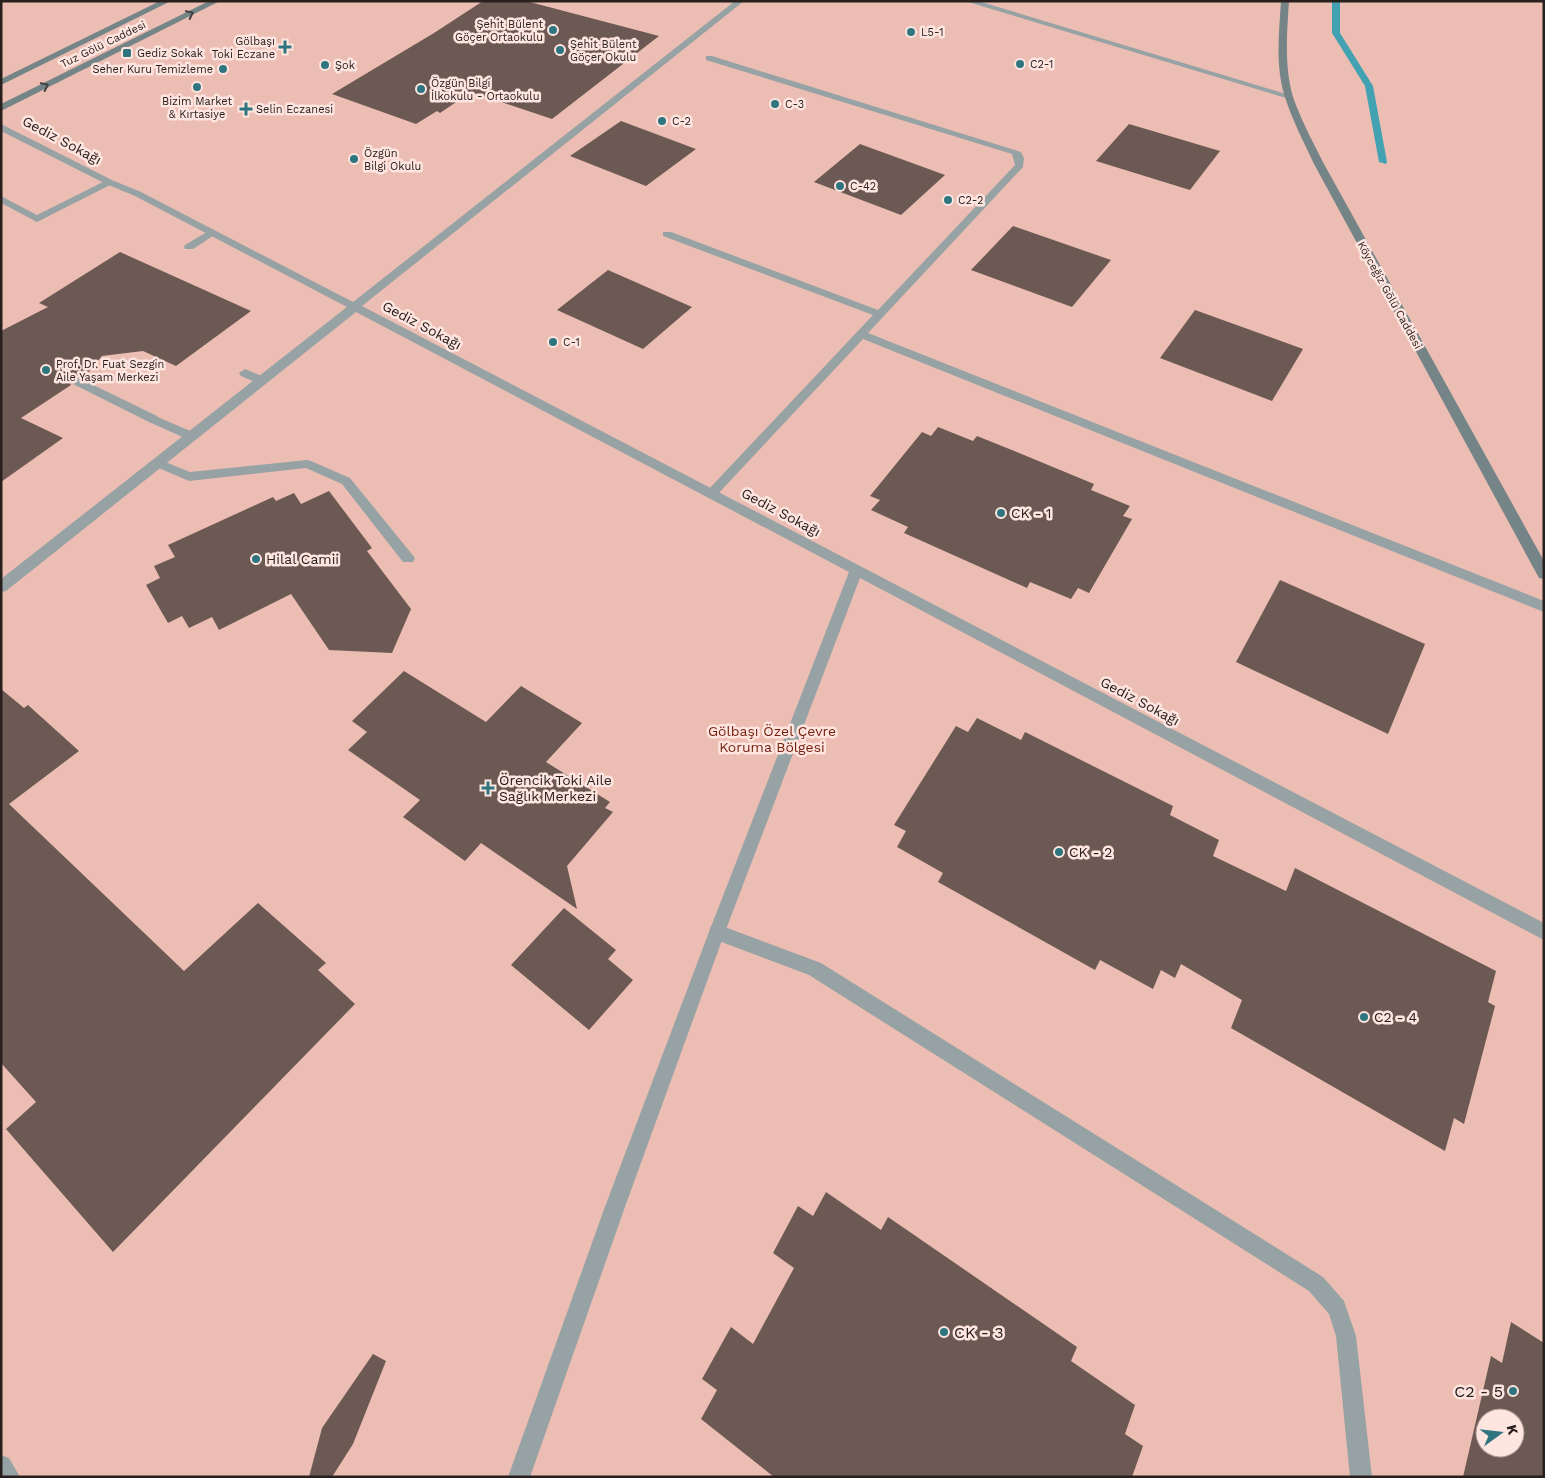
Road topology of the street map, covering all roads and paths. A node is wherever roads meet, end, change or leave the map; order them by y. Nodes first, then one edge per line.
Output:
1 (167, 1) edge
2 (216, 1) edge
3 (740, 1) edge
4 (969, 1) edge
5 (1285, 1) edge
6 (709, 58) dead end
7 (1, 82) edge
8 (1289, 96) junction
9 (1, 108) edge
10 (1, 127) edge
11 (109, 182) junction
12 (1, 199) edge
13 (212, 232) junction
14 (667, 234) dead end
15 (189, 247) dead end
16 (355, 307) junction
17 (879, 314) junction
18 (860, 334) junction
19 (245, 373) dead end
20 (77, 381) dead end
21 (262, 381) junction
22 (191, 436) junction
23 (158, 463) junction
24 (712, 493) junction
25 (408, 558) dead end
26 (857, 568) junction
27 (1544, 574) edge
28 (1, 588) edge
29 (1544, 608) edge
30 (717, 932) junction
31 (1544, 932) edge
32 (1, 1466) edge
33 (9, 1477) edge
34 (519, 1477) edge
35 (1361, 1477) edge

1 - 7 street, Tuz Gölü Caddesi
9 -> 2 street, Tuz Gölü Caddesi
3 - 16 street
4 - 8 street
5 - 8 street, Köyceğiz Gölü Caddesi
6 - 17 street
8 - 27 street, Köyceğiz Gölü Caddesi
10 - 11 street, Gediz Sokağı
11 - 12 street
11 - 13 street, Gediz Sokağı
13 - 15 street
13 - 16 street, Gediz Sokağı
14 - 17 street
16 - 21 street
16 - 24 street, Gediz Sokağı
17 - 18 street
18 - 24 street
18 - 29 street
19 - 21 street
20 - 22 street
21 - 22 street
22 - 23 street
23 - 25 street
23 - 28 street
24 - 26 street, Gediz Sokağı
26 - 30 street
26 - 31 street, Gediz Sokağı
30 - 34 street
30 - 35 street
32 - 33 street

